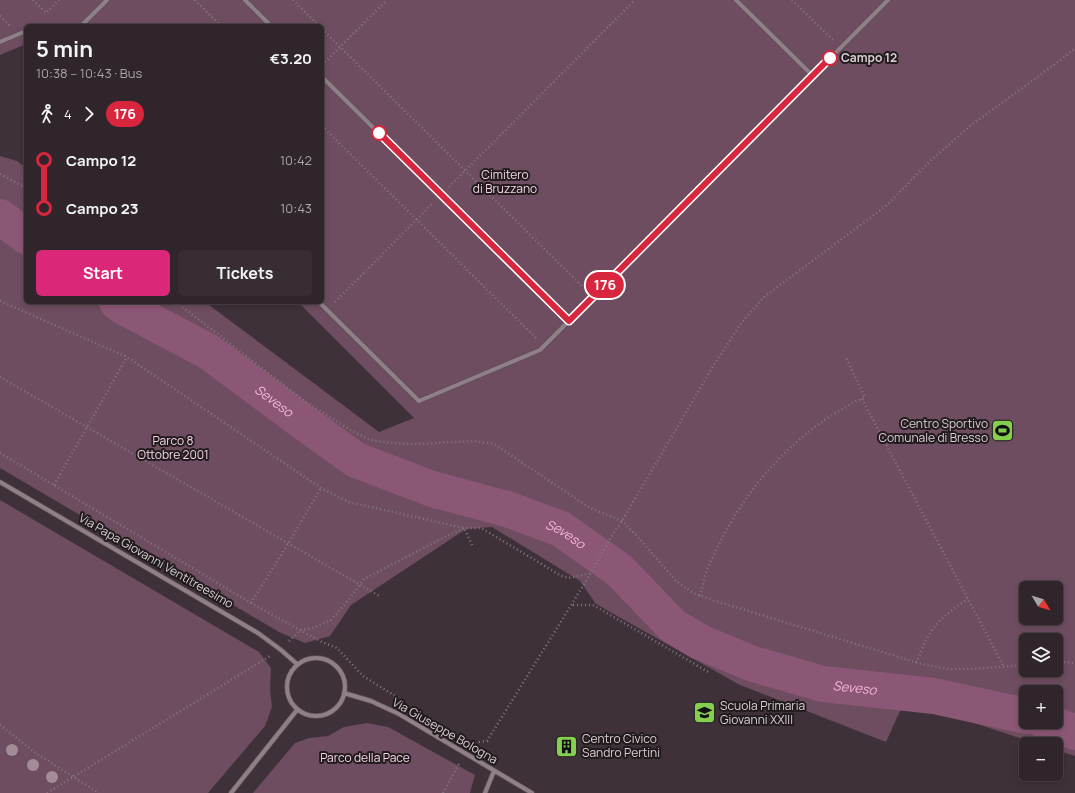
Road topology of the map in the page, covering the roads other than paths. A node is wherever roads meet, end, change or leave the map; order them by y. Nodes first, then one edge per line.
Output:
1 (107, 0) edge
2 (245, 0) edge
3 (736, 0) edge
4 (888, 0) edge
5 (83, 24) edge
6 (269, 24) edge
7 (24, 32) edge
8 (0, 42) edge
9 (813, 76) junction
10 (324, 79) edge
11 (321, 304) edge
12 (569, 321) junction
13 (0, 482) edge
14 (297, 664) junction
15 (344, 693) junction
16 (297, 710) junction
17 (494, 771) junction
18 (230, 793) edge
19 (485, 793) edge
20 (532, 793) edge

1 - 5 street
2 - 6 street
3 - 9 street
4 - 9 street
7 - 8 street
9 - 12 street
10 - 12 street
11 - 12 street
13 - 14 street, Via Papa Giovanni Ventitreesimo
14 - 15 street
14 - 16 street
15 - 16 street
15 - 17 street, Via Giuseppe Bologna
16 - 18 street
17 - 19 street
17 - 20 street, Via Giuseppe Bologna

